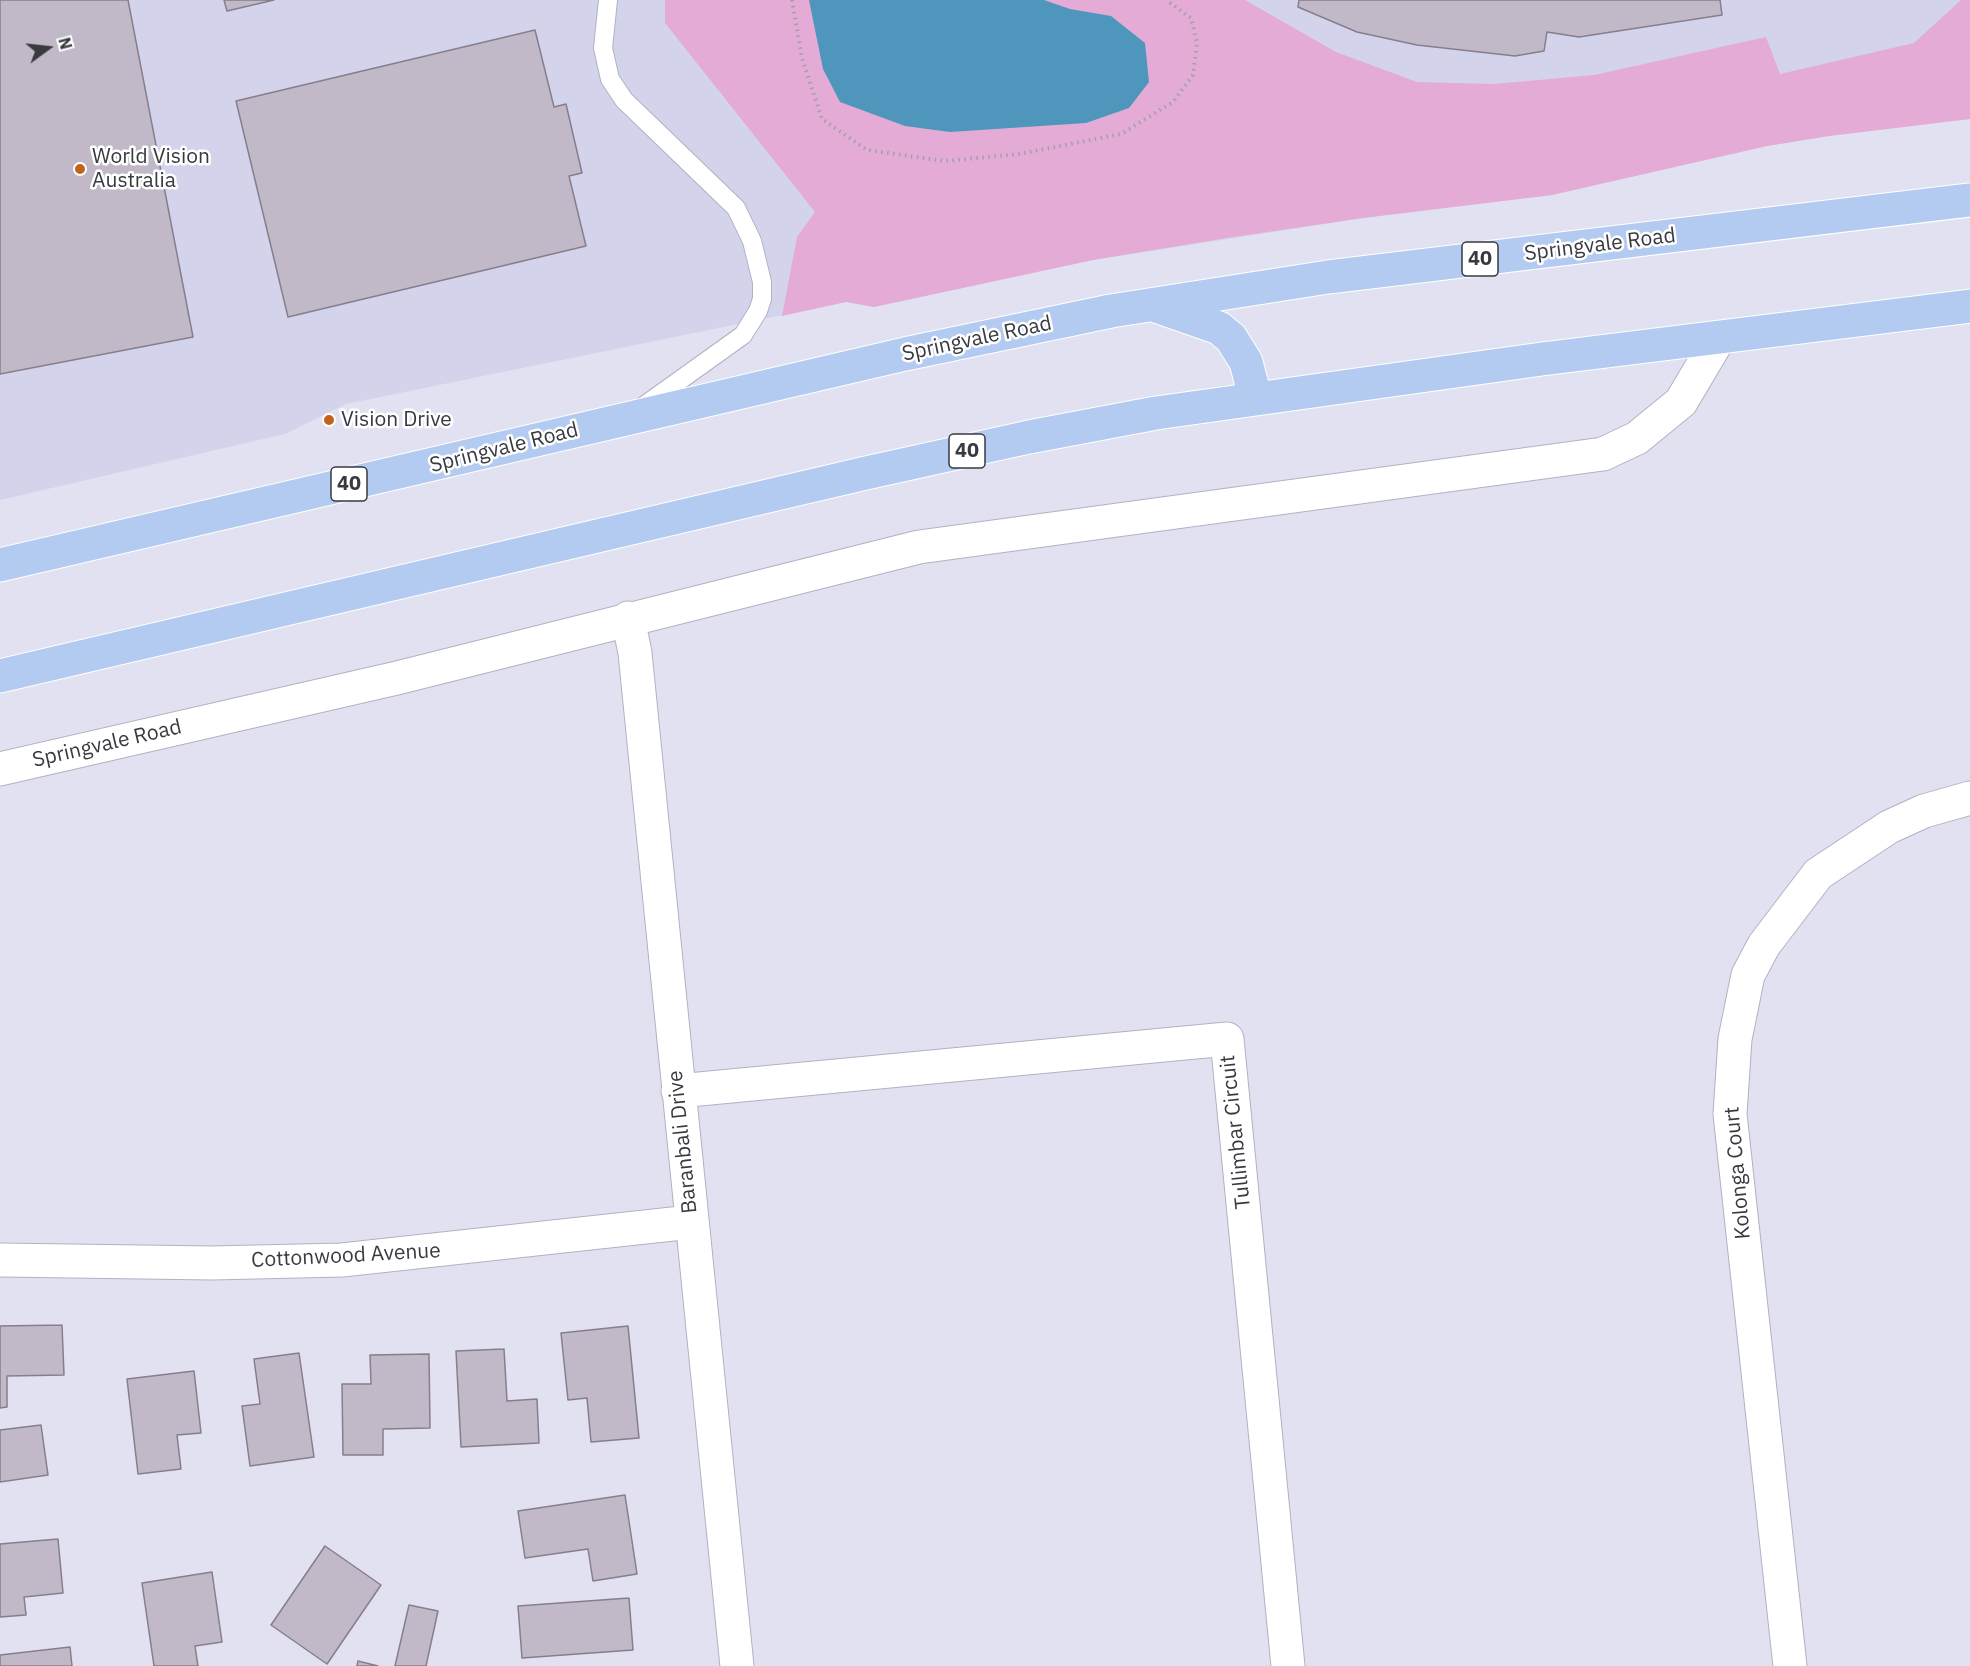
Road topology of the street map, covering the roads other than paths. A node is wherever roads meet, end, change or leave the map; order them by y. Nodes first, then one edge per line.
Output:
1 (608, 0) edge
2 (1970, 200) edge
3 (1152, 304) junction
4 (1970, 306) edge
5 (1719, 338) junction
6 (1255, 398) junction
7 (624, 419) junction
8 (0, 565) edge
9 (627, 618) junction
10 (0, 676) edge
11 (0, 770) edge
12 (1970, 798) edge
13 (678, 1091) junction
14 (691, 1222) junction
15 (0, 1260) edge
16 (737, 1666) edge
17 (1288, 1666) edge
18 (1790, 1666) edge

1 - 7 lane
2 - 3 highway, Springvale Road / 40
3 - 6 highway
3 - 7 highway, Springvale Road / 40
4 - 5 highway, 40
5 - 6 highway, 40
5 - 9 street, Springvale Road
6 - 10 highway, 40
7 - 8 highway, Springvale Road / 40
9 - 11 street, Springvale Road
9 - 13 street, Baranbali Drive
12 - 18 street, Kolonga Court
13 - 14 street, Baranbali Drive
13 - 17 street, Tullimbar Circuit
14 - 15 street, Cottonwood Avenue
14 - 16 street, Baranbali Drive

